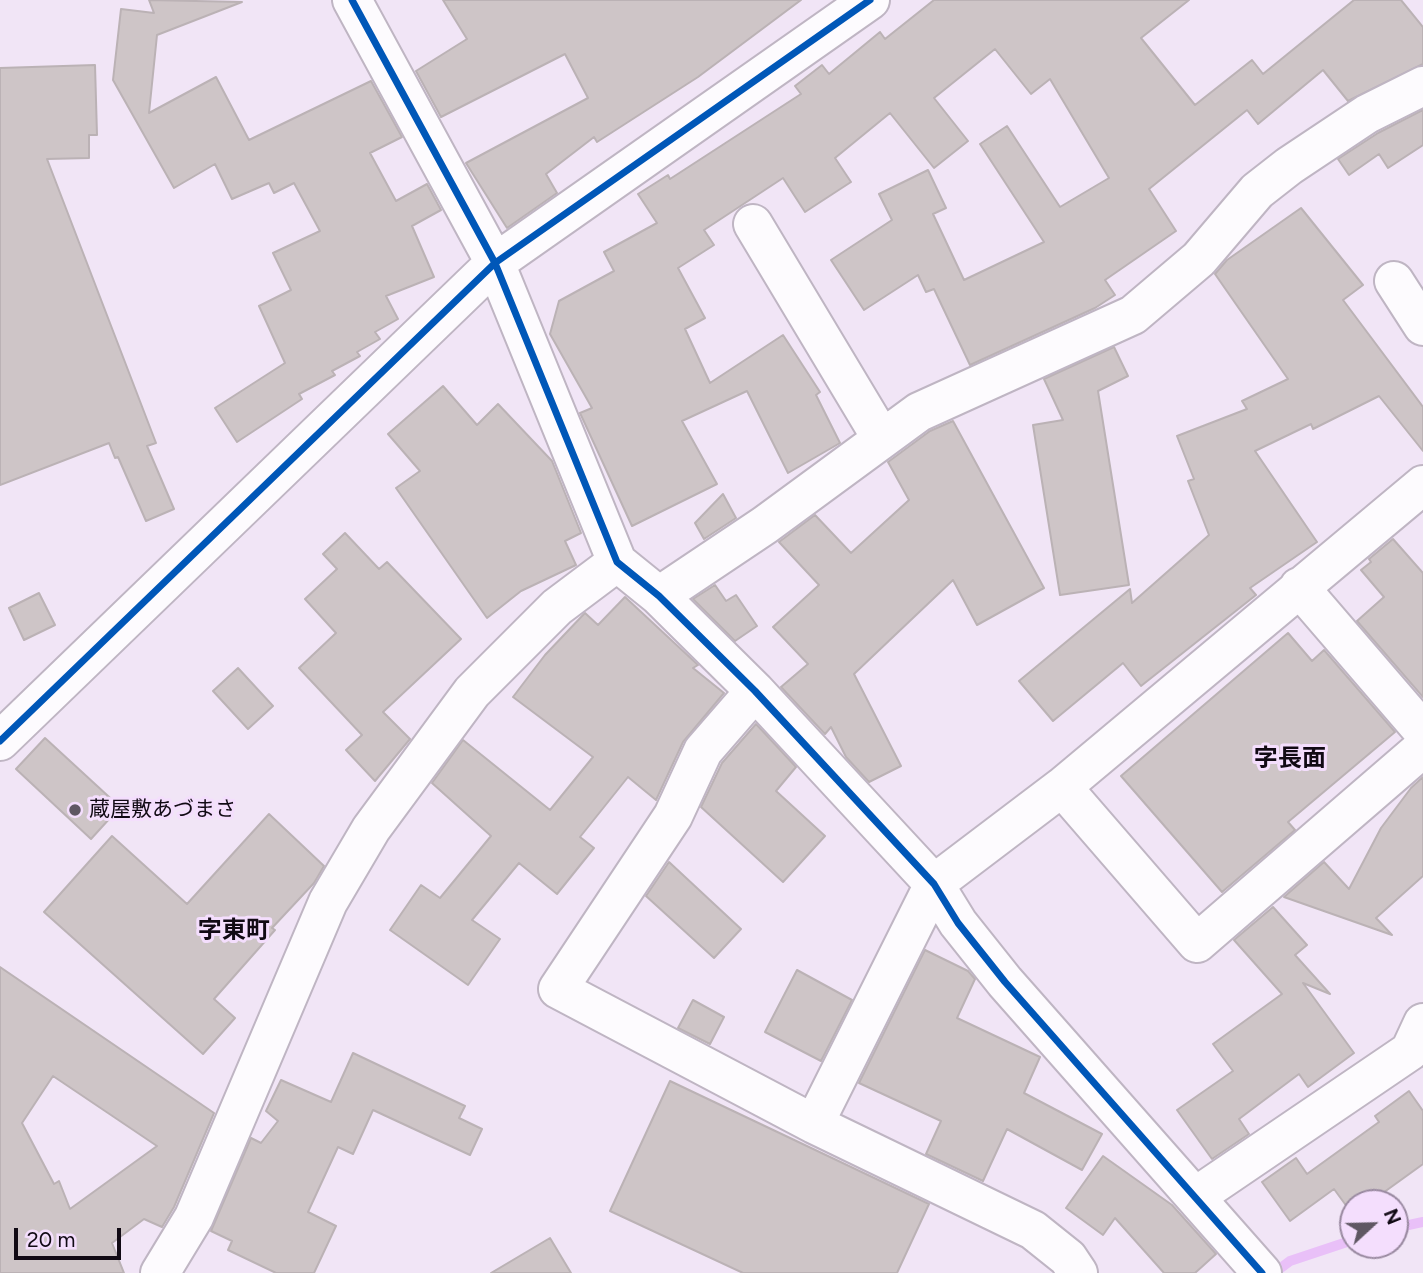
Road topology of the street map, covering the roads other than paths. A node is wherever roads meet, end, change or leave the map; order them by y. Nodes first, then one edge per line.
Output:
1 (352, 0) edge
2 (870, 0) edge
3 (1423, 86) edge
4 (753, 224) dead end
5 (495, 263) junction
6 (1394, 281) dead end
7 (1423, 326) edge
8 (882, 439) junction
9 (1423, 485) edge
10 (617, 562) junction
11 (1299, 587) junction
12 (659, 596) junction
13 (755, 691) junction
14 (1423, 732) edge
15 (0, 741) edge
16 (1423, 748) edge
17 (1062, 787) junction
18 (934, 884) junction
19 (1423, 1023) edge
20 (814, 1124) junction
21 (1195, 1197) junction
22 (1254, 1270) edge
23 (160, 1273) edge
24 (1078, 1273) edge

1 - 5 street
2 - 5 street
3 - 8 street
4 - 8 street
5 - 10 street
5 - 15 street
6 - 7 street
8 - 12 street
9 - 11 street
10 - 12 street
10 - 23 street
11 - 14 street
11 - 17 street
12 - 13 street
13 - 18 street
13 - 20 street
16 - 17 street
17 - 18 street
18 - 20 street
18 - 21 street
19 - 21 street
20 - 24 street
21 - 22 street

